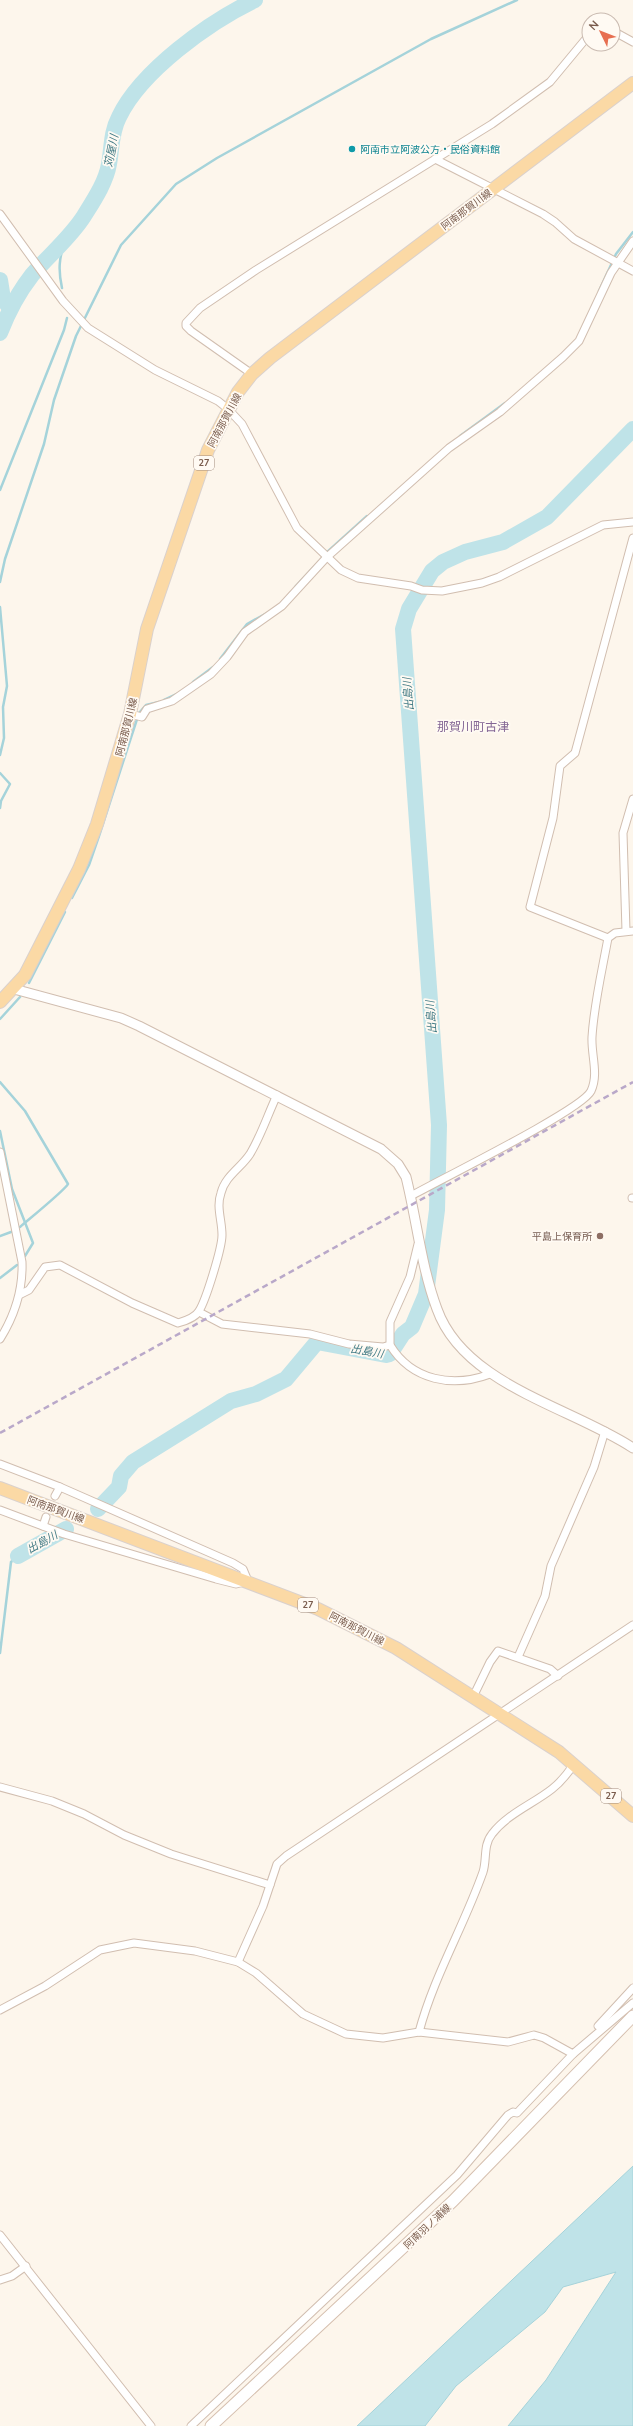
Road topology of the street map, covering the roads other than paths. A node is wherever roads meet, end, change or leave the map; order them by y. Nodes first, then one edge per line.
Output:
1 (621, 35) edge
2 (633, 42) edge
3 (581, 45) edge
4 (633, 83) edge
5 (436, 159) junction
6 (493, 189) junction
7 (0, 214) edge
8 (633, 241) edge
9 (614, 261) junction
10 (633, 271) edge
11 (252, 374) junction
12 (228, 409) junction
13 (633, 522) edge
14 (633, 538) edge
15 (324, 556) junction
16 (134, 716) junction
17 (633, 798) edge
18 (629, 931) edge
19 (608, 938) junction
20 (14, 989) junction
21 (0, 1002) edge
22 (276, 1095) junction
23 (0, 1152) edge
24 (411, 1196) junction
25 (418, 1241) junction
26 (20, 1294) junction
27 (199, 1312) junction
28 (0, 1339) edge
29 (390, 1345) junction
30 (490, 1374) junction
31 (605, 1431) junction
32 (633, 1448) edge
33 (0, 1464) edge
34 (60, 1487) junction
35 (0, 1488) edge
36 (55, 1496) dead end
37 (0, 1510) edge
38 (46, 1517) dead end
39 (43, 1526) junction
40 (248, 1581) junction
41 (633, 1625) edge
42 (518, 1657) junction
43 (558, 1676) junction
44 (473, 1697) junction
45 (500, 1714) junction
46 (574, 1764) junction
47 (0, 1787) edge
48 (633, 1816) edge
49 (270, 1886) junction
50 (238, 1962) junction
51 (633, 1988) edge
52 (633, 2003) edge
53 (0, 2010) edge
54 (633, 2016) edge
55 (419, 2032) junction
56 (583, 2044) junction
57 (573, 2054) junction
58 (0, 2235) edge
59 (26, 2266) junction
60 (0, 2280) edge
61 (151, 2426) edge
62 (191, 2426) edge
63 (211, 2426) edge

1 - 2 street
3 - 5 street
4 - 6 main road, 阿南那賀川線 / 27
5 - 6 street
5 - 11 street
6 - 9 street
6 - 11 main road, 阿南那賀川線 / 27
7 - 12 street
8 - 9 street
9 - 10 street
9 - 15 street
11 - 12 main road, 阿南那賀川線 / 27
12 - 15 street
12 - 16 main road, 阿南那賀川線 / 27
13 - 15 street
14 - 19 street
15 - 16 street
16 - 20 main road, 阿南那賀川線 / 27
17 - 18 street
18 - 19 street
19 - 24 street
20 - 21 main road, 阿南那賀川線 / 27
20 - 22 street
22 - 24 street
22 - 27 street
23 - 26 street
24 - 25 street
25 - 29 street
25 - 30 street
26 - 27 street
26 - 28 street
27 - 29 street
29 - 30 street
30 - 31 street
31 - 32 street
31 - 42 street
33 - 34 street
34 - 36 street
34 - 40 street
35 - 40 main road, 阿南那賀川線 / 27
37 - 39 street
38 - 39 street
39 - 40 street
40 - 44 main road, 阿南那賀川線 / 27
41 - 43 street
42 - 43 street
42 - 44 street
43 - 45 street
44 - 45 main road, 阿南那賀川線 / 27
45 - 46 main road, 阿南那賀川線 / 27
45 - 49 street
46 - 48 main road, 阿南那賀川線 / 27
46 - 55 street
47 - 49 street
49 - 50 street
50 - 53 street
50 - 55 street
51 - 56 street
52 - 56 street
54 - 63 main road, 阿南羽ノ浦線
55 - 57 street
56 - 57 street
57 - 62 street
58 - 59 street
59 - 60 street
59 - 61 street

